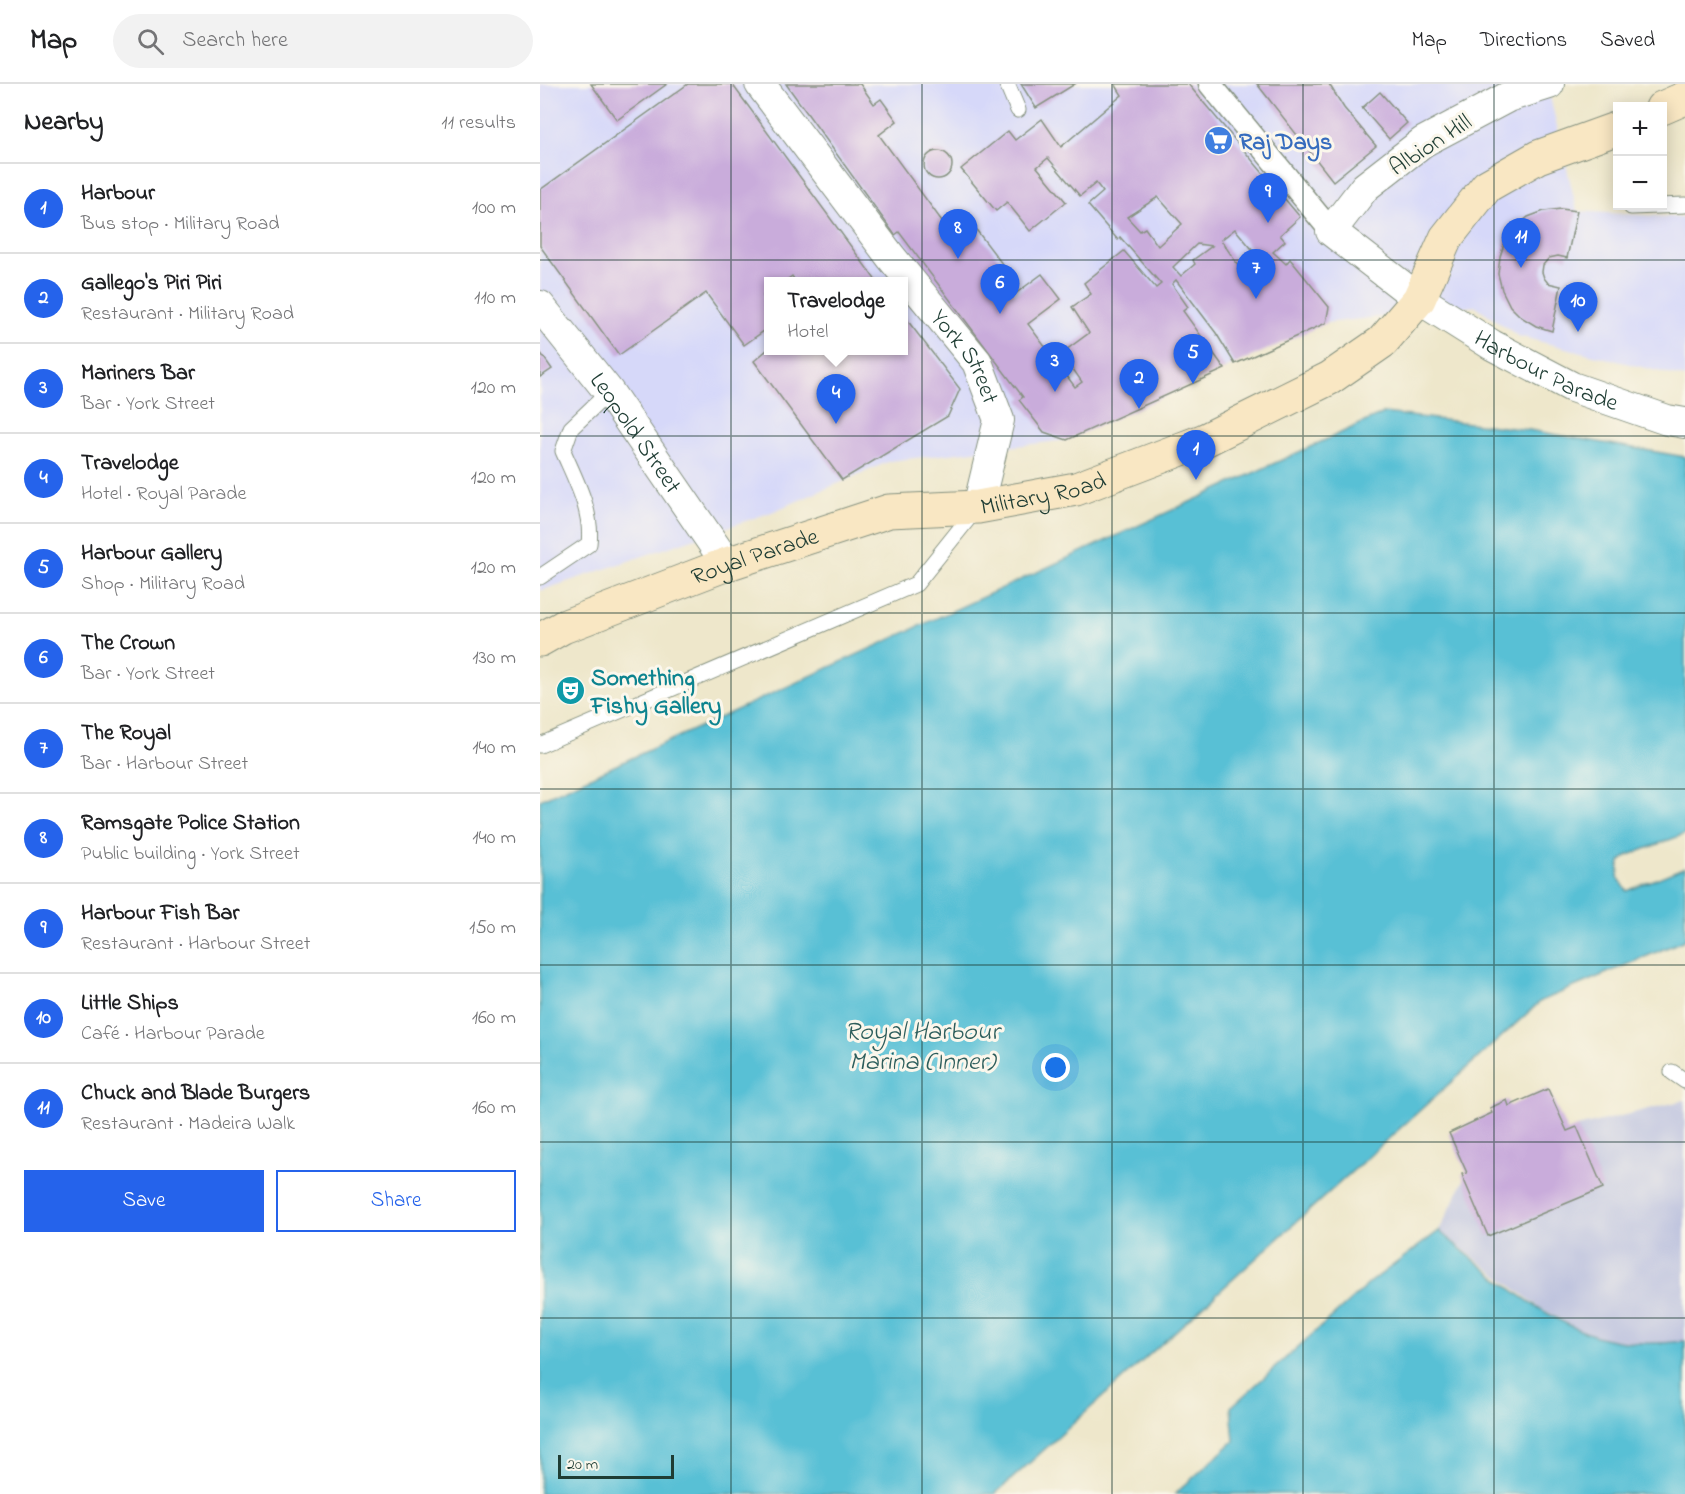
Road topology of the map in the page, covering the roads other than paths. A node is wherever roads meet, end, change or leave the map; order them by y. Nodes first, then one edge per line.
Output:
1 (760, 84) edge
2 (1007, 84) edge
3 (1210, 84) edge
4 (1549, 84) edge
5 (1685, 98) edge
6 (1667, 106) edge
7 (1018, 110) dead end
8 (1613, 129) edge
9 (1685, 205) edge
10 (1667, 206) edge
11 (1331, 231) junction
12 (1419, 299) junction
13 (540, 306) edge
14 (609, 392) junction
15 (1685, 423) edge
16 (978, 507) junction
17 (727, 564) junction
18 (540, 577) edge
19 (540, 640) edge
20 (540, 745) edge
21 (1672, 1072) dead end
22 (1685, 1081) edge

1 - 16 street, York Street
2 - 7 lane
3 - 11 street
4 - 11 street, Albion Hill
5 - 6 main road
8 - 12 main road, Military Road
9 - 10 lane
11 - 12 street, Harbour Parade
12 - 15 street, Harbour Parade
12 - 16 main road, Military Road
13 - 14 street, Leopold Street
14 - 17 street, Leopold Street
14 - 18 lane
16 - 17 main road, Royal Parade
16 - 20 lane, Military Road
17 - 19 main road, Royal Parade
21 - 22 lane

